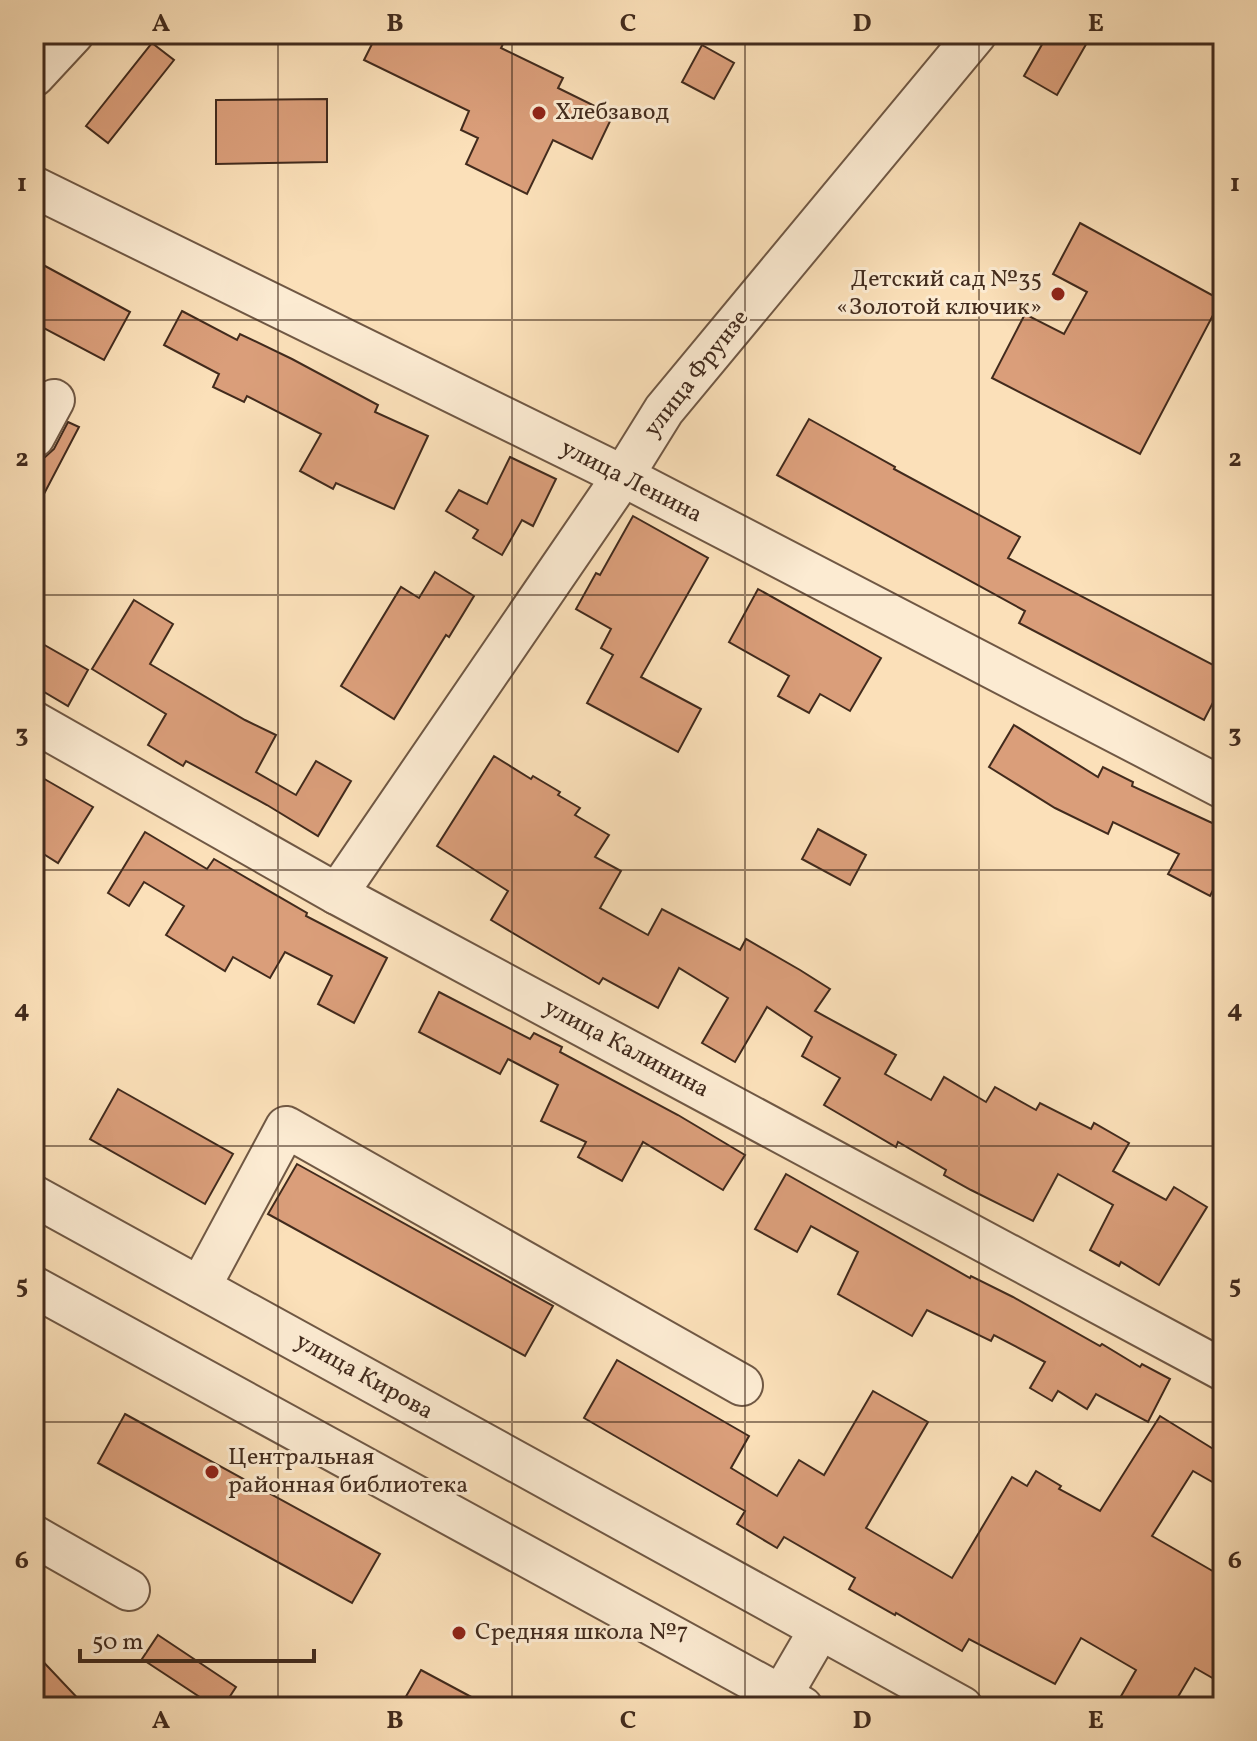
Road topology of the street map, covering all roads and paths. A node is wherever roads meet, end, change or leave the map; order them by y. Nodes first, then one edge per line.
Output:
1 (73, 34) edge
2 (976, 34) edge
3 (34, 76) edge
4 (34, 187) edge
5 (54, 400) dead end
6 (34, 437) edge
7 (623, 476) junction
8 (34, 722) edge
9 (1223, 788) edge
10 (337, 894) junction
11 (34, 1196) edge
12 (34, 1287) edge
13 (200, 1287) junction
14 (1223, 1370) edge
15 (742, 1385) dead end
16 (34, 1536) edge
17 (129, 1590) dead end
18 (820, 1629) junction
19 (792, 1702) edge
20 (962, 1707) edge

1 - 3 street
2 - 7 street, улица Фрунзе
4 - 7 street, улица Ленина
5 - 6 street
7 - 9 street, улица Ленина
7 - 10 street, улица Фрунзе
8 - 10 street, улица Калинина
10 - 14 street, улица Калинина
11 - 13 street, улица Кирова
12 - 19 street
13 - 15 street
13 - 18 street, улица Кирова
16 - 17 street
18 - 19 street
18 - 20 street, улица Кирова

